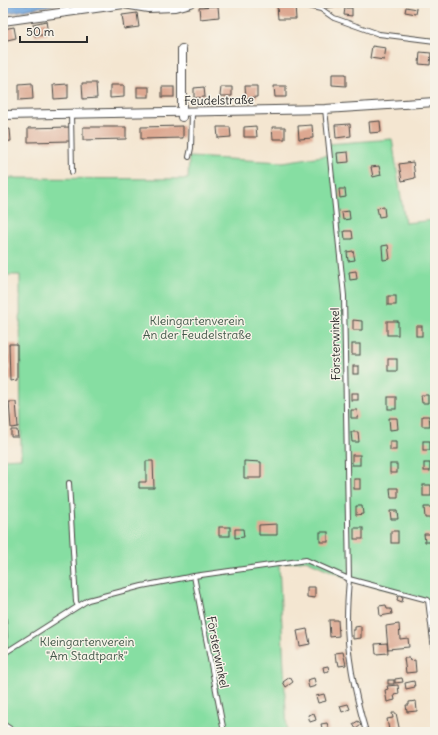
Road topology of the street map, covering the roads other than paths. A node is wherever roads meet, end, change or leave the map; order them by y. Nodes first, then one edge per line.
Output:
1 (190, 3) edge
2 (295, 3) edge
3 (3, 20) edge
4 (435, 41) edge
5 (182, 49) dead end
6 (435, 102) edge
7 (325, 110) junction
8 (192, 112) junction
9 (71, 113) junction
10 (3, 115) edge
11 (182, 115) junction
12 (189, 157) dead end
13 (72, 172) dead end
14 (69, 483) dead end
15 (194, 576) junction
16 (349, 579) junction
17 (3, 603) edge
18 (78, 606) junction
19 (4, 653) edge
20 (435, 658) edge
21 (3, 724) edge
22 (15, 732) edge
23 (224, 732) edge
24 (366, 732) edge

1 - 3 street
2 - 4 lane
5 - 11 street
6 - 7 street, Feudelstraße
7 - 8 street, Feudelstraße
7 - 16 lane, Försterwinkel
8 - 11 street, Feudelstraße
8 - 12 lane
9 - 10 street, Feudelstraße
9 - 11 street, Feudelstraße
9 - 13 lane
14 - 18 lane
15 - 16 lane
15 - 18 lane
15 - 23 lane, Försterwinkel
16 - 20 lane
16 - 24 lane, Försterwinkel
17 - 19 lane
18 - 19 lane
21 - 22 lane

